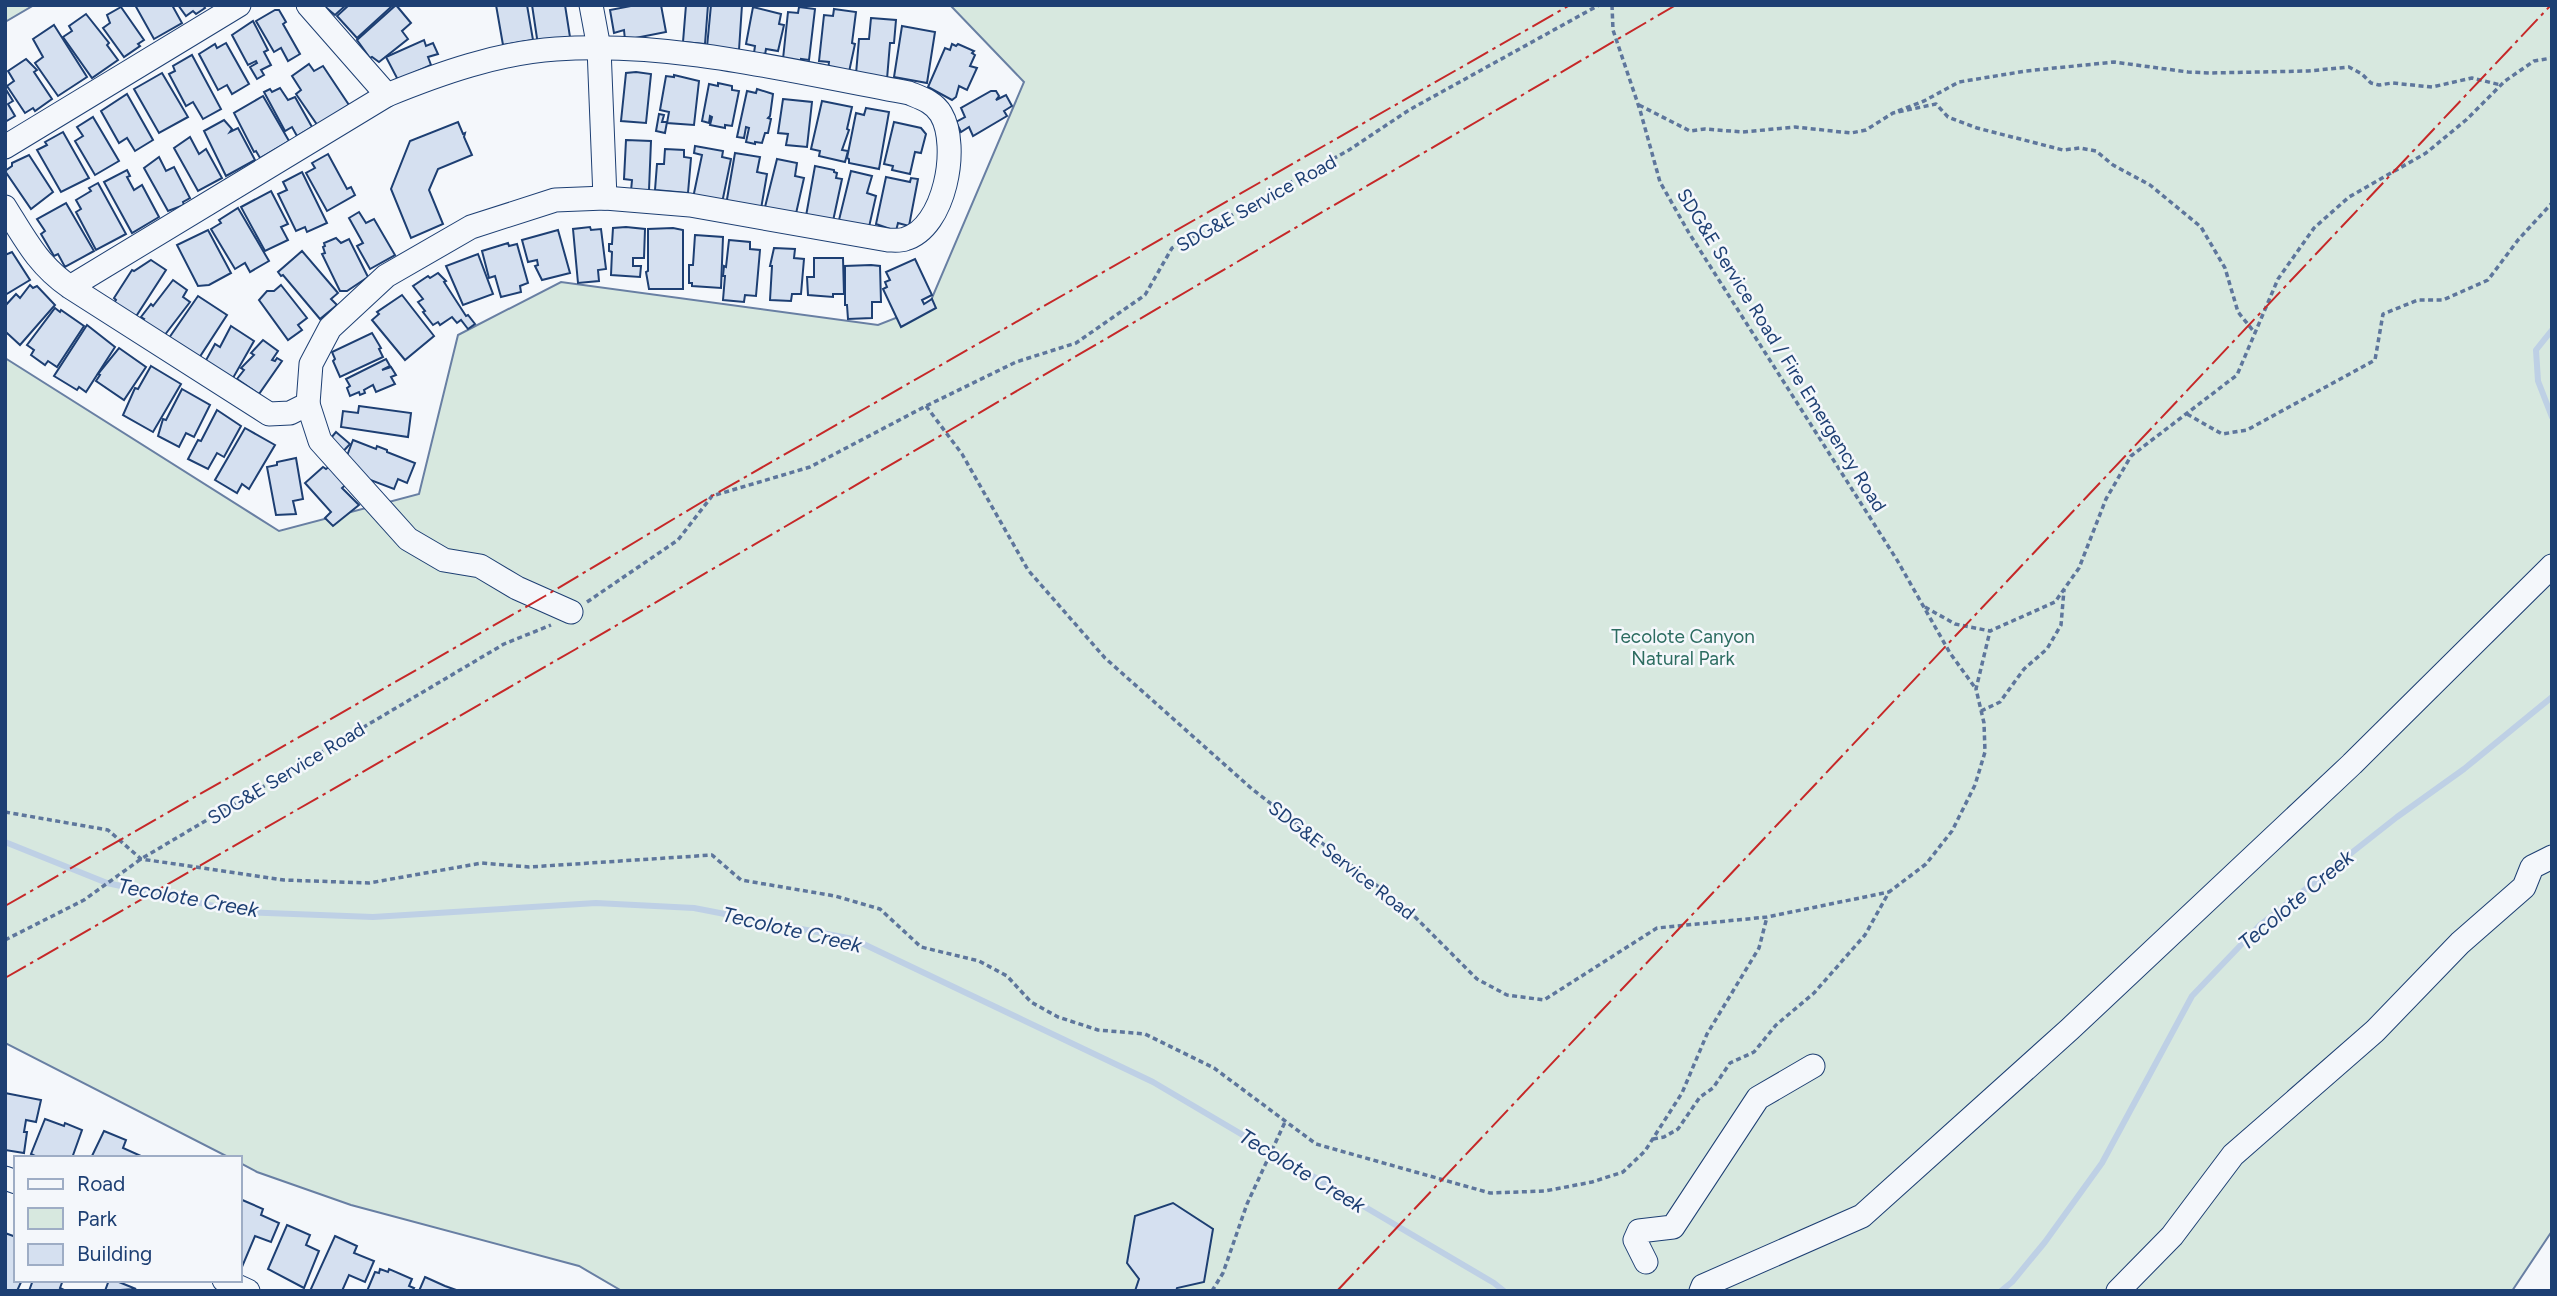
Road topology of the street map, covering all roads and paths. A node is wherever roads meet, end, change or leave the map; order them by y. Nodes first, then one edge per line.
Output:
1 (239, 5) edge
2 (308, 5) edge
3 (591, 5) edge
4 (1599, 5) edge
5 (1612, 5) edge
6 (599, 48) junction
7 (2552, 58) edge
8 (2501, 85) junction
9 (387, 95) junction
10 (1639, 105) junction
11 (1893, 113) junction
12 (5, 147) edge
13 (606, 198) junction
14 (2552, 204) edge
15 (5, 206) edge
16 (69, 287) junction
17 (2255, 333) junction
18 (308, 404) junction
19 (926, 406) junction
20 (2187, 414) junction
21 (2552, 566) edge
22 (2064, 589) junction
23 (1924, 607) junction
24 (571, 612) junction
25 (1990, 631) junction
26 (1976, 689) junction
27 (1980, 711) junction
28 (5, 811) edge
29 (2552, 857) edge
30 (141, 859) junction
31 (1889, 892) junction
32 (1768, 917) junction
33 (5, 940) edge
34 (1814, 1066) dead end
35 (1285, 1122) junction
36 (1653, 1139) junction
37 (1646, 1262) dead end
38 (228, 1282) edge
39 (248, 1291) edge
40 (1212, 1291) edge
41 (1701, 1291) edge
42 (2118, 1291) edge

1 - 12 street
2 - 9 street
3 - 6 street
4 - 19 path, SDG&E Service Road
5 - 10 path, SDG&E Service Road / Fire Emergency Road
6 - 9 street
6 - 13 street
6 - 13 street
7 - 8 path
8 - 11 path
8 - 17 path
9 - 16 street
10 - 11 path
10 - 23 path, SDG&E Service Road / Fire Emergency Road
11 - 17 path
13 - 18 street
14 - 20 path
15 - 16 street
16 - 18 street
17 - 20 path
18 - 24 street
19 - 24 path, SDG&E Service Road
19 - 32 path, SDG&E Service Road
20 - 22 path
21 - 41 street
22 - 25 path
22 - 27 path
23 - 25 path
23 - 26 path, SDG&E Service Road / Fire Emergency Road
24 - 30 path, SDG&E Service Road
25 - 26 path
26 - 27 path
27 - 31 path
28 - 30 path
29 - 42 street
30 - 33 path, SDG&E Service Road
30 - 35 path
31 - 32 path, SDG&E Service Road
31 - 36 path
32 - 36 path
34 - 37 street
35 - 36 path
35 - 40 path
38 - 39 street

